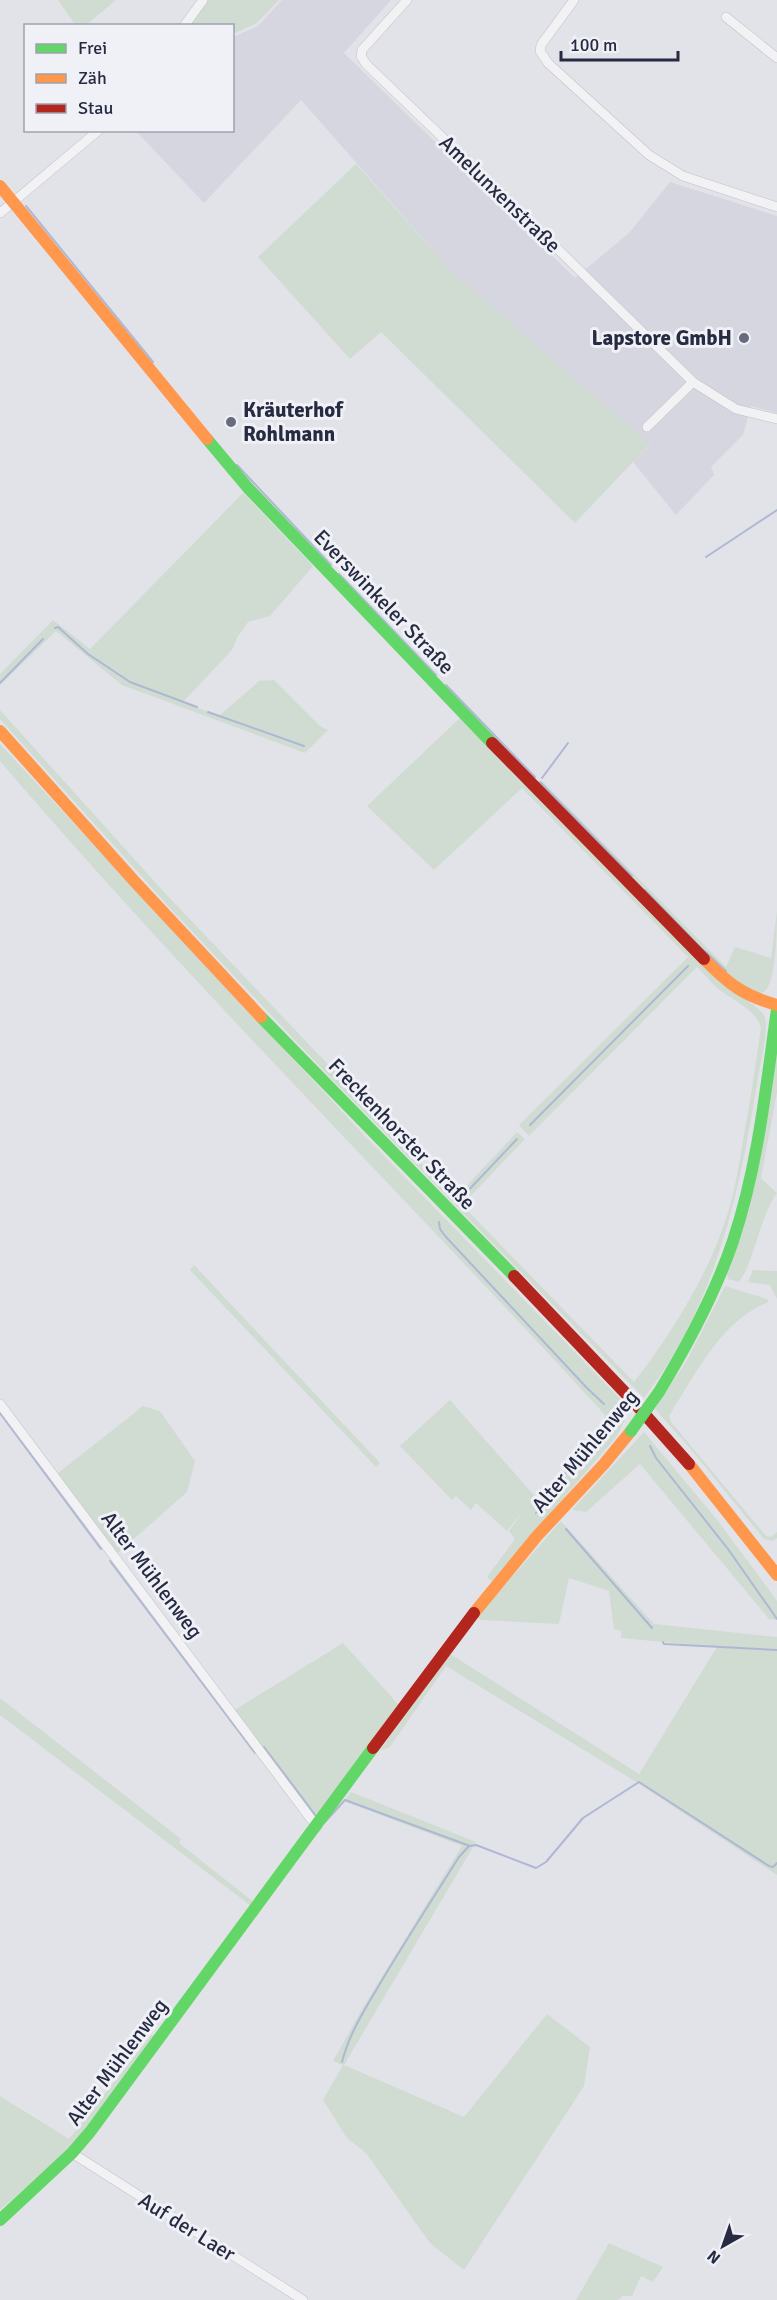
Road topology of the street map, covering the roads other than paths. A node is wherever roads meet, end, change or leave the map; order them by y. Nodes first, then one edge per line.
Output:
1 (203, 0) edge
2 (407, 0) edge
3 (574, 0) edge
4 (726, 17) dead end
5 (185, 24) edge
6 (777, 58) edge
7 (97, 132) edge
8 (0, 186) edge
9 (14, 203) junction
10 (777, 207) edge
11 (0, 213) edge
12 (693, 382) junction
13 (777, 419) edge
14 (646, 427) dead end
15 (0, 732) edge
16 (777, 1007) edge
17 (0, 1404) edge
18 (775, 1569) edge
19 (316, 1827) junction
20 (72, 2153) junction
21 (0, 2220) edge
22 (303, 2300) edge

1 - 5 street
2 - 12 street, Amelunxenstraße
3 - 10 street
4 - 6 street
7 - 9 street
8 - 9 street, Everswinkeler Straße
9 - 11 street
9 - 16 street, Everswinkeler Straße
12 - 13 street, Amelunxenstraße
12 - 14 street
15 - 18 street, Freckenhorster Straße
16 - 19 street, Alter Mühlenweg, bridge
17 - 19 street, Alter Mühlenweg
19 - 20 street, Alter Mühlenweg
20 - 21 street, Alter Mühlenweg
20 - 22 street, Auf der Laer

